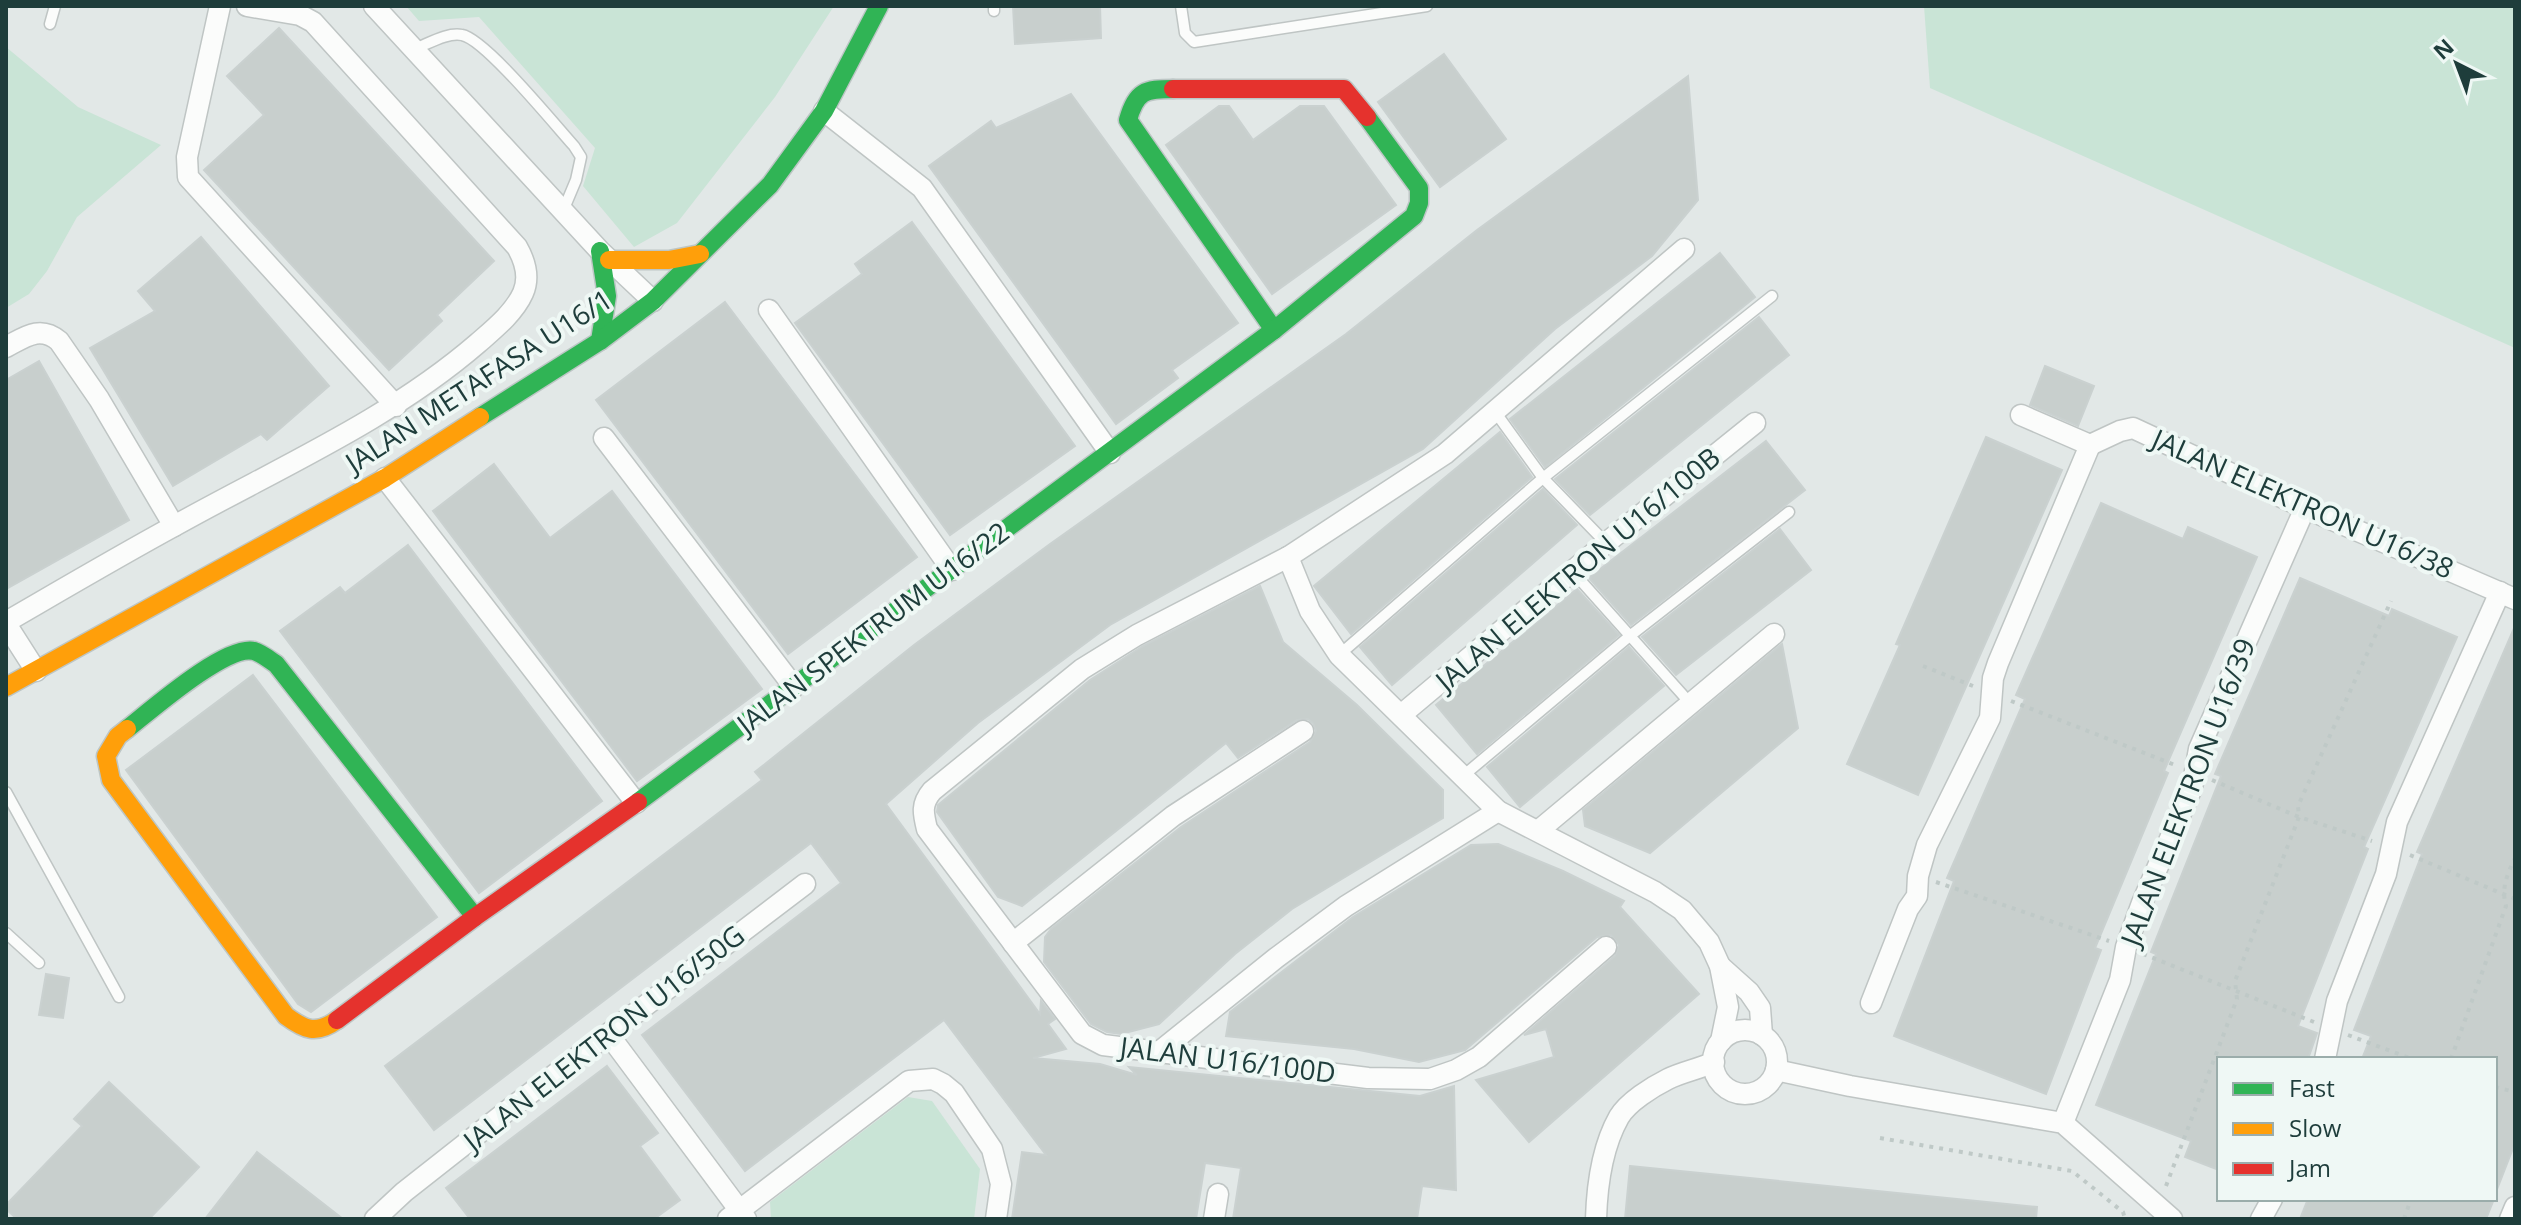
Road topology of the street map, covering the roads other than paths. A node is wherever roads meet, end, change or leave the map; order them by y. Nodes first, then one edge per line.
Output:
1 (55, 6) edge
2 (220, 6) edge
3 (247, 6) edge
4 (374, 6) edge
5 (879, 6) edge
6 (1181, 6) edge
7 (1427, 6) edge
8 (50, 24) dead end
9 (412, 50) junction
10 (824, 111) junction
11 (563, 211) junction
12 (1684, 249) dead end
13 (700, 254) junction
14 (604, 256) junction
15 (1772, 296) dead end
16 (653, 301) junction
17 (769, 310) dead end
18 (1274, 330) junction
19 (600, 341) junction
20 (6, 347) edge
21 (396, 406) junction
22 (1496, 413) junction
23 (2021, 415) dead end
24 (1755, 423) dead end
25 (604, 438) dead end
26 (2090, 445) junction
27 (1110, 453) junction
28 (385, 478) junction
29 (1543, 478) junction
30 (2305, 508) junction
31 (1789, 512) dead end
32 (174, 526) junction
33 (1606, 543) junction
34 (1288, 557) junction
35 (952, 570) junction
36 (1573, 572) junction
37 (2508, 596) edge
38 (6, 623) edge
39 (1774, 634) dead end
40 (1631, 635) junction
41 (1339, 655) junction
42 (36, 671) junction
43 (6, 687) edge
44 (794, 687) junction
45 (1690, 703) junction
46 (1401, 715) junction
47 (1303, 731) dead end
48 (1463, 776) junction
49 (6, 792) edge
50 (636, 803) junction
51 (1498, 811) junction
52 (1538, 831) junction
53 (805, 884) dead end
54 (475, 917) junction
55 (6, 933) edge
56 (1013, 943) junction
57 (1606, 947) dead end
58 (39, 963) dead end
59 (1720, 966) junction
60 (119, 997) dead end
61 (1871, 1003) dead end
62 (609, 1035) junction
63 (1762, 1035) junction
64 (1721, 1041) junction
65 (1159, 1052) junction
66 (2326, 1057) edge
67 (1714, 1062) junction
68 (1776, 1070) junction
69 (2063, 1123) junction
70 (1218, 1194) dead end
71 (2271, 1201) edge
72 (2515, 1207) edge
73 (2165, 1213) edge
74 (738, 1216) edge
75 (375, 1219) edge
76 (996, 1219) edge
77 (1214, 1219) edge
78 (1596, 1219) edge
79 (2261, 1219) edge
80 (2510, 1219) edge

1 - 8 lane
2 - 21 street
3 - 21 street
4 - 9 street
5 - 10 street, JALAN METAFASA U16/1
6 - 7 lane
9 - 11 street
9 - 11 lane
10 - 13 street, JALAN METAFASA U16/1
10 - 27 street
11 - 14 street
12 - 22 street
13 - 14 street
13 - 16 street, JALAN METAFASA U16/1
14 - 16 street
14 - 19 street
15 - 29 lane
16 - 19 street, JALAN METAFASA U16/1
17 - 35 street
18 - 18 street, JALAN SPEKTRUM U16/22
18 - 27 street, JALAN SPEKTRUM U16/22
19 - 28 street, JALAN METAFASA U16/1
20 - 32 street
21 - 32 street
22 - 29 lane
22 - 34 street
23 - 26 street
24 - 33 street, JALAN ELEKTRON U16/100B
25 - 44 street
26 - 30 street, JALAN ELEKTRON U16/38
26 - 61 street
27 - 35 street, JALAN SPEKTRUM U16/22
28 - 42 street, JALAN METAFASA U16/1
28 - 50 street
29 - 33 lane
29 - 41 lane
30 - 37 street, JALAN ELEKTRON U16/38
30 - 69 street, JALAN ELEKTRON U16/39
31 - 40 lane
32 - 38 street
33 - 36 street, JALAN ELEKTRON U16/100B
34 - 41 street
34 - 56 street, JALAN U16/100D
35 - 44 street, JALAN SPEKTRUM U16/22
36 - 40 lane
36 - 46 street, JALAN ELEKTRON U16/100B
37 - 66 street
38 - 42 street
39 - 45 street
40 - 45 lane
40 - 48 lane
41 - 46 street
42 - 43 street, JALAN METAFASA U16/1
44 - 50 street, JALAN SPEKTRUM U16/22
45 - 52 street
46 - 48 street
47 - 56 street
48 - 51 street
49 - 60 lane
50 - 54 street, JALAN SPEKTRUM U16/22
51 - 52 street
51 - 65 street
52 - 59 street
53 - 62 street, JALAN ELEKTRON U16/50G
54 - 54 street, JALAN SPEKTRUM U16/22
55 - 58 lane
56 - 65 street, JALAN U16/100D
57 - 65 street, JALAN U16/100D
59 - 63 street
59 - 64 street
62 - 74 street
62 - 75 street, JALAN ELEKTRON U16/50G
63 - 64 street
63 - 68 street
64 - 67 street
67 - 68 street
67 - 78 street
68 - 69 street
69 - 73 street
70 - 77 street
71 - 79 street
72 - 80 street
74 - 76 street

